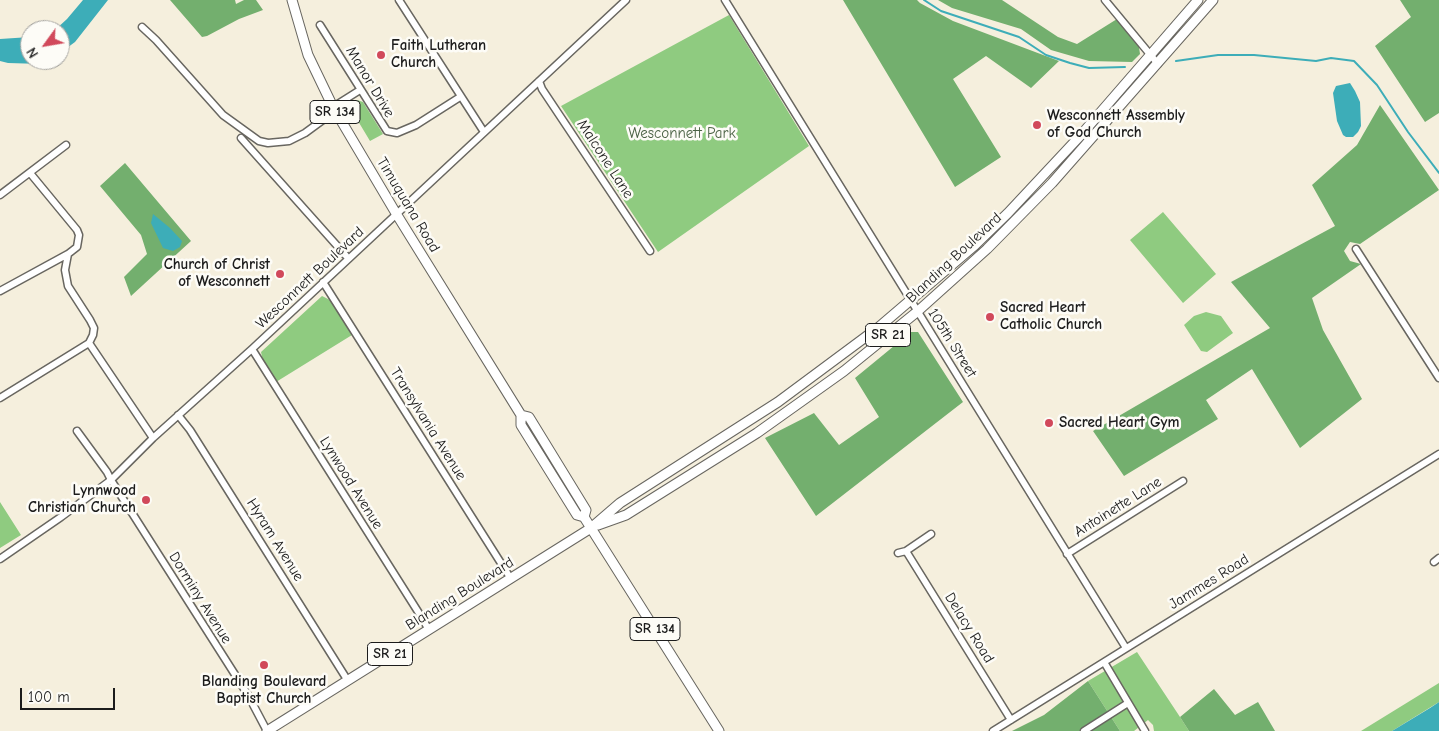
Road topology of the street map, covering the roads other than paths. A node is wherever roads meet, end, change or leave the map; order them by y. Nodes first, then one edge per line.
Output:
1 (292, 0) edge
2 (399, 0) edge
3 (626, 0) edge
4 (725, 0) edge
5 (1105, 0) edge
6 (1198, 0) edge
7 (1213, 0) edge
8 (320, 25) dead end
9 (142, 27) dead end
10 (1150, 55) junction
11 (1158, 64) junction
12 (539, 80) junction
13 (360, 90) junction
14 (460, 97) junction
15 (334, 109) junction
16 (484, 132) junction
17 (1080, 136) junction
18 (241, 138) dead end
19 (1088, 143) junction
20 (66, 145) dead end
21 (30, 173) junction
22 (0, 195) edge
23 (1008, 213) junction
24 (397, 215) junction
25 (1015, 220) junction
26 (1356, 249) dead end
27 (650, 251) dead end
28 (68, 254) junction
29 (348, 258) junction
30 (323, 282) junction
31 (0, 291) edge
32 (912, 300) junction
33 (918, 311) junction
34 (89, 343) junction
35 (252, 350) junction
36 (835, 361) junction
37 (1439, 378) edge
38 (807, 381) junction
39 (816, 392) junction
40 (0, 398) edge
41 (178, 415) junction
42 (770, 423) junction
43 (77, 431) dead end
44 (153, 438) junction
45 (1439, 454) edge
46 (111, 480) junction
47 (1183, 481) dead end
48 (591, 528) junction
49 (931, 534) dead end
50 (906, 551) junction
51 (898, 553) dead end
52 (1067, 554) junction
53 (0, 559) edge
54 (511, 579) junction
55 (429, 630) junction
56 (1126, 648) junction
57 (1104, 662) junction
58 (348, 680) junction
59 (1128, 703) junction
60 (1010, 720) junction
61 (267, 731) edge
62 (719, 731) edge
63 (992, 731) edge
64 (1084, 731) edge
65 (1146, 731) edge

1 - 15 main road, Timuquana Road / SR 134
2 - 14 street
3 - 12 street, Wesconnett Boulevard
4 - 32 street, 105th Street
5 - 10 street
6 - 10 main road, Blanding Boulevard / SR 21
7 - 11 main road, Blanding Boulevard / SR 21
8 - 13 street, Manor Drive
9 - 15 street
10 - 11 street
10 - 17 main road, Blanding Boulevard / SR 21
11 - 19 main road, Blanding Boulevard / SR 21
12 - 16 street, Wesconnett Boulevard
12 - 27 street, Malcone Lane
13 - 14 street, Manor Drive
13 - 15 street
14 - 16 street
15 - 24 main road, Timuquana Road / SR 134
16 - 24 street, Wesconnett Boulevard
17 - 19 street
17 - 23 main road, Blanding Boulevard / SR 21
18 - 29 street
19 - 25 main road, Blanding Boulevard / SR 21
20 - 21 street
21 - 22 street
21 - 28 street
23 - 25 street
23 - 32 main road, Blanding Boulevard / SR 21
24 - 29 street, Wesconnett Boulevard
24 - 48 main road, Timuquana Road / SR 134
25 - 33 main road, Blanding Boulevard / SR 21
26 - 37 street
28 - 31 street
28 - 34 street
29 - 30 street, Wesconnett Boulevard
30 - 35 street, Wesconnett Boulevard
30 - 54 street, Transylvania Avenue
32 - 33 street, 105th Street
32 - 36 main road, Blanding Boulevard / SR 21
33 - 39 main road, Blanding Boulevard / SR 21
33 - 52 street, 105th Street
34 - 40 street
34 - 44 street
35 - 41 street, Wesconnett Boulevard
35 - 55 street, Lynwood Avenue
36 - 38 main road, Blanding Boulevard / SR 21
36 - 39 main road
38 - 42 main road
38 - 48 main road, Blanding Boulevard / SR 21
39 - 42 main road, Blanding Boulevard / SR 21
41 - 44 street, Wesconnett Boulevard
41 - 58 street, Hyram Avenue
42 - 48 main road, Blanding Boulevard / SR 21
43 - 46 street, Dorminy Avenue
44 - 46 street, Wesconnett Boulevard
45 - 56 street, Jammes Road
46 - 53 street, Wesconnett Boulevard
46 - 61 street, Dorminy Avenue
47 - 52 street, Antoinette Lane
48 - 54 main road, Blanding Boulevard / SR 21
48 - 62 main road, Timuquana Road / SR 134
49 - 50 street
50 - 51 street
50 - 60 street, Delacy Road
52 - 56 street, 105th Street
54 - 55 main road, Blanding Boulevard / SR 21
55 - 58 main road, Blanding Boulevard / SR 21
56 - 57 street, Jammes Road
57 - 59 street
57 - 60 street, Jammes Road
58 - 61 main road, Blanding Boulevard / SR 21
59 - 64 street
59 - 65 street
60 - 63 street, Jammes Road

